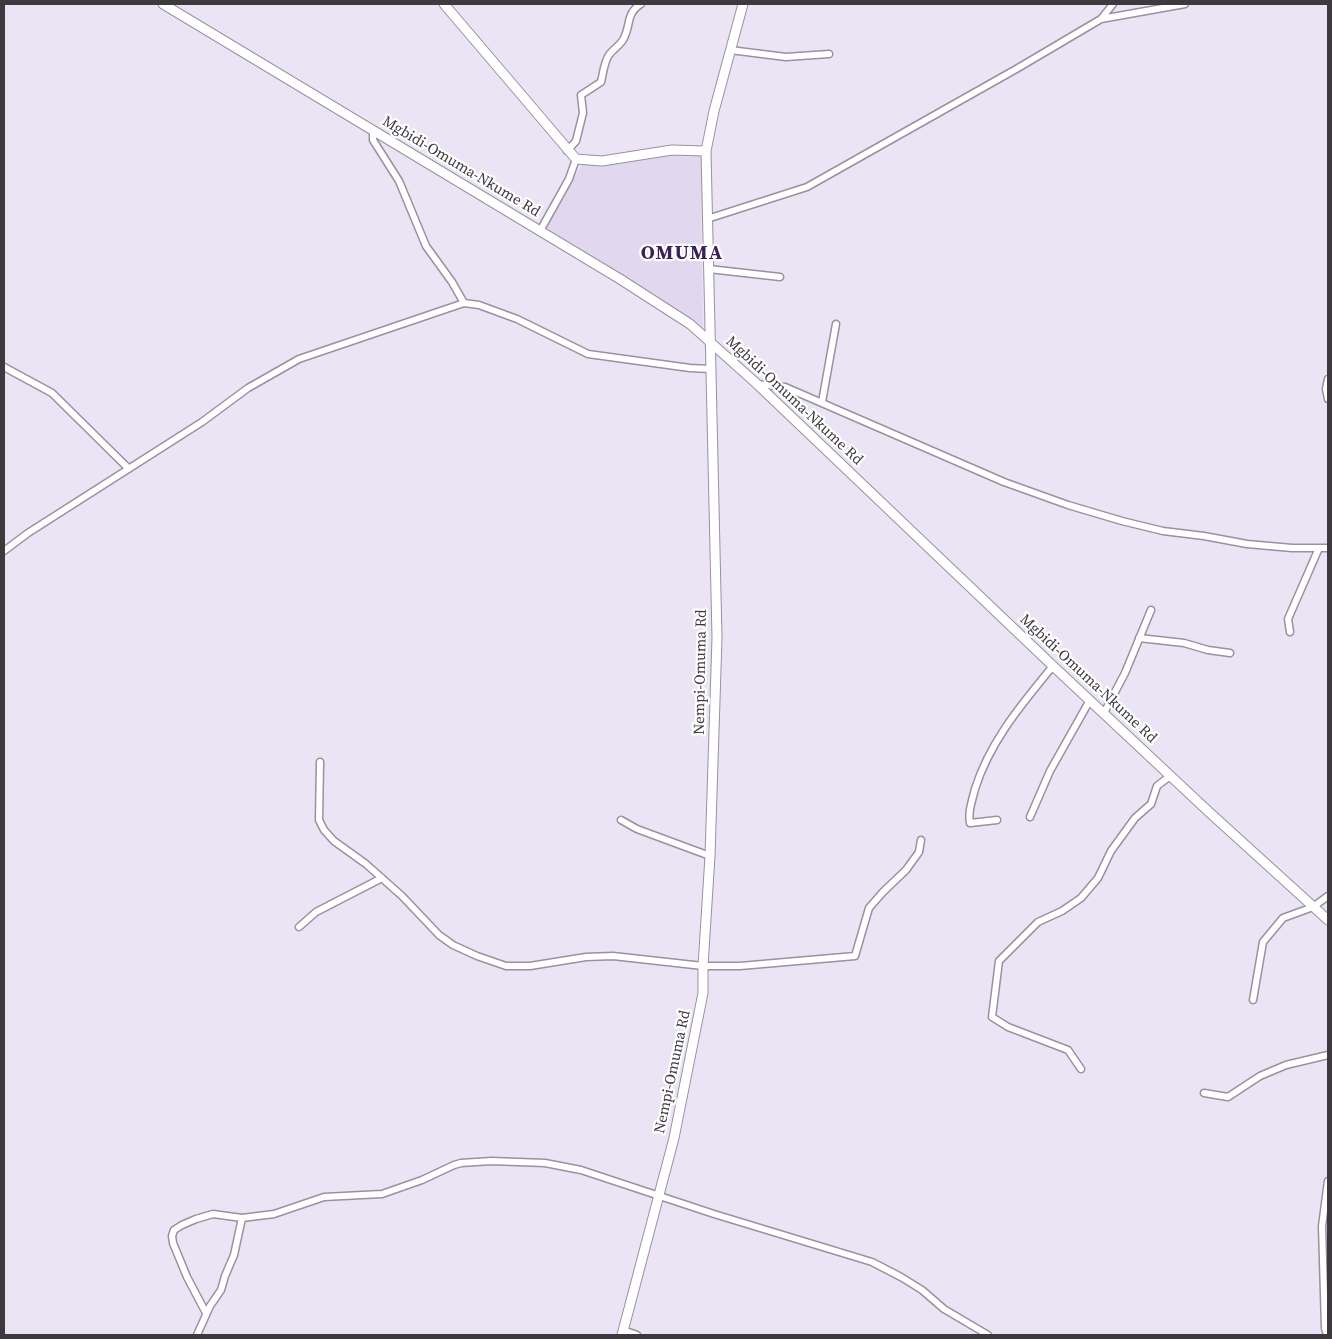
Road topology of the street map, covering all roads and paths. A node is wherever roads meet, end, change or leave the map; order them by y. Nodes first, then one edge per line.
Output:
1 (163, 4) edge
2 (444, 4) edge
3 (641, 4) edge
4 (744, 4) edge
5 (1113, 4) edge
6 (1185, 4) edge
7 (1101, 19) junction
8 (730, 50) junction
9 (829, 54) dead end
10 (373, 130) junction
11 (567, 151) junction
12 (706, 152) junction
13 (576, 160) junction
14 (706, 219) junction
15 (540, 231) junction
16 (709, 269) junction
17 (780, 277) dead end
18 (464, 303) junction
19 (836, 324) dead end
20 (710, 341) junction
21 (4, 367) edge
22 (711, 369) junction
23 (1328, 379) edge
24 (758, 384) junction
25 (1328, 399) edge
26 (822, 402) junction
27 (128, 468) junction
28 (1319, 548) junction
29 (1328, 548) edge
30 (4, 551) edge
31 (1151, 610) dead end
32 (1290, 632) dead end
33 (1139, 638) junction
34 (1230, 652) dead end
35 (1053, 666) junction
36 (1090, 700) junction
37 (1104, 713) junction
38 (320, 762) dead end
39 (1170, 776) junction
40 (1030, 817) dead end
41 (621, 820) dead end
42 (998, 820) dead end
43 (921, 840) dead end
44 (710, 856) junction
45 (382, 878) junction
46 (1328, 896) edge
47 (1313, 908) junction
48 (1328, 920) edge
49 (299, 928) dead end
50 (703, 966) junction
51 (1253, 1000) dead end
52 (1328, 1055) edge
53 (1081, 1069) dead end
54 (1204, 1093) dead end
55 (1328, 1181) edge
56 (659, 1196) junction
57 (242, 1218) junction
58 (206, 1314) junction
59 (622, 1333) edge
60 (197, 1335) edge
61 (637, 1335) edge
62 (988, 1335) edge
63 (1327, 1335) edge

1 - 10 street, Mgbidi-Omuma-Nkume Rd
2 - 11 street
3 - 11 street
4 - 8 street, Nempi-Omuma Rd
5 - 7 street
6 - 7 street
7 - 14 street
8 - 9 street
8 - 12 street, Nempi-Omuma Rd
10 - 15 street, Mgbidi-Omuma-Nkume Rd
10 - 18 street
11 - 13 street
12 - 13 street
12 - 14 street, Nempi-Omuma Rd
13 - 15 street
14 - 16 street, Nempi-Omuma Rd
15 - 20 street, Mgbidi-Omuma-Nkume Rd
16 - 17 street
16 - 20 street, Nempi-Omuma Rd
18 - 22 street
18 - 27 street
19 - 26 street
20 - 22 street, Nempi-Omuma Rd
20 - 24 street, Mgbidi-Omuma-Nkume Rd
21 - 27 street
22 - 44 street, Nempi-Omuma Rd
23 - 25 street
24 - 26 street
24 - 35 street, Mgbidi-Omuma-Nkume Rd
26 - 28 street
27 - 30 street
28 - 29 street
28 - 32 street
31 - 33 street
33 - 34 street
33 - 37 street
35 - 36 street, Mgbidi-Omuma-Nkume Rd
35 - 42 street
36 - 37 street, Mgbidi-Omuma-Nkume Rd
36 - 40 street
37 - 39 street, Mgbidi-Omuma-Nkume Rd
38 - 45 street
39 - 47 street, Mgbidi-Omuma-Nkume Rd
39 - 53 street
41 - 44 street
43 - 50 street
44 - 50 street, Nempi-Omuma Rd
45 - 49 street
45 - 50 street
46 - 47 street
47 - 48 street, Mgbidi-Omuma-Nkume Rd
47 - 51 street
50 - 56 street, Nempi-Omuma Rd
52 - 54 street
55 - 63 street
56 - 57 street
56 - 59 street, Nempi-Omuma Rd
56 - 62 street
57 - 58 street
57 - 58 street
58 - 60 street
59 - 61 street

